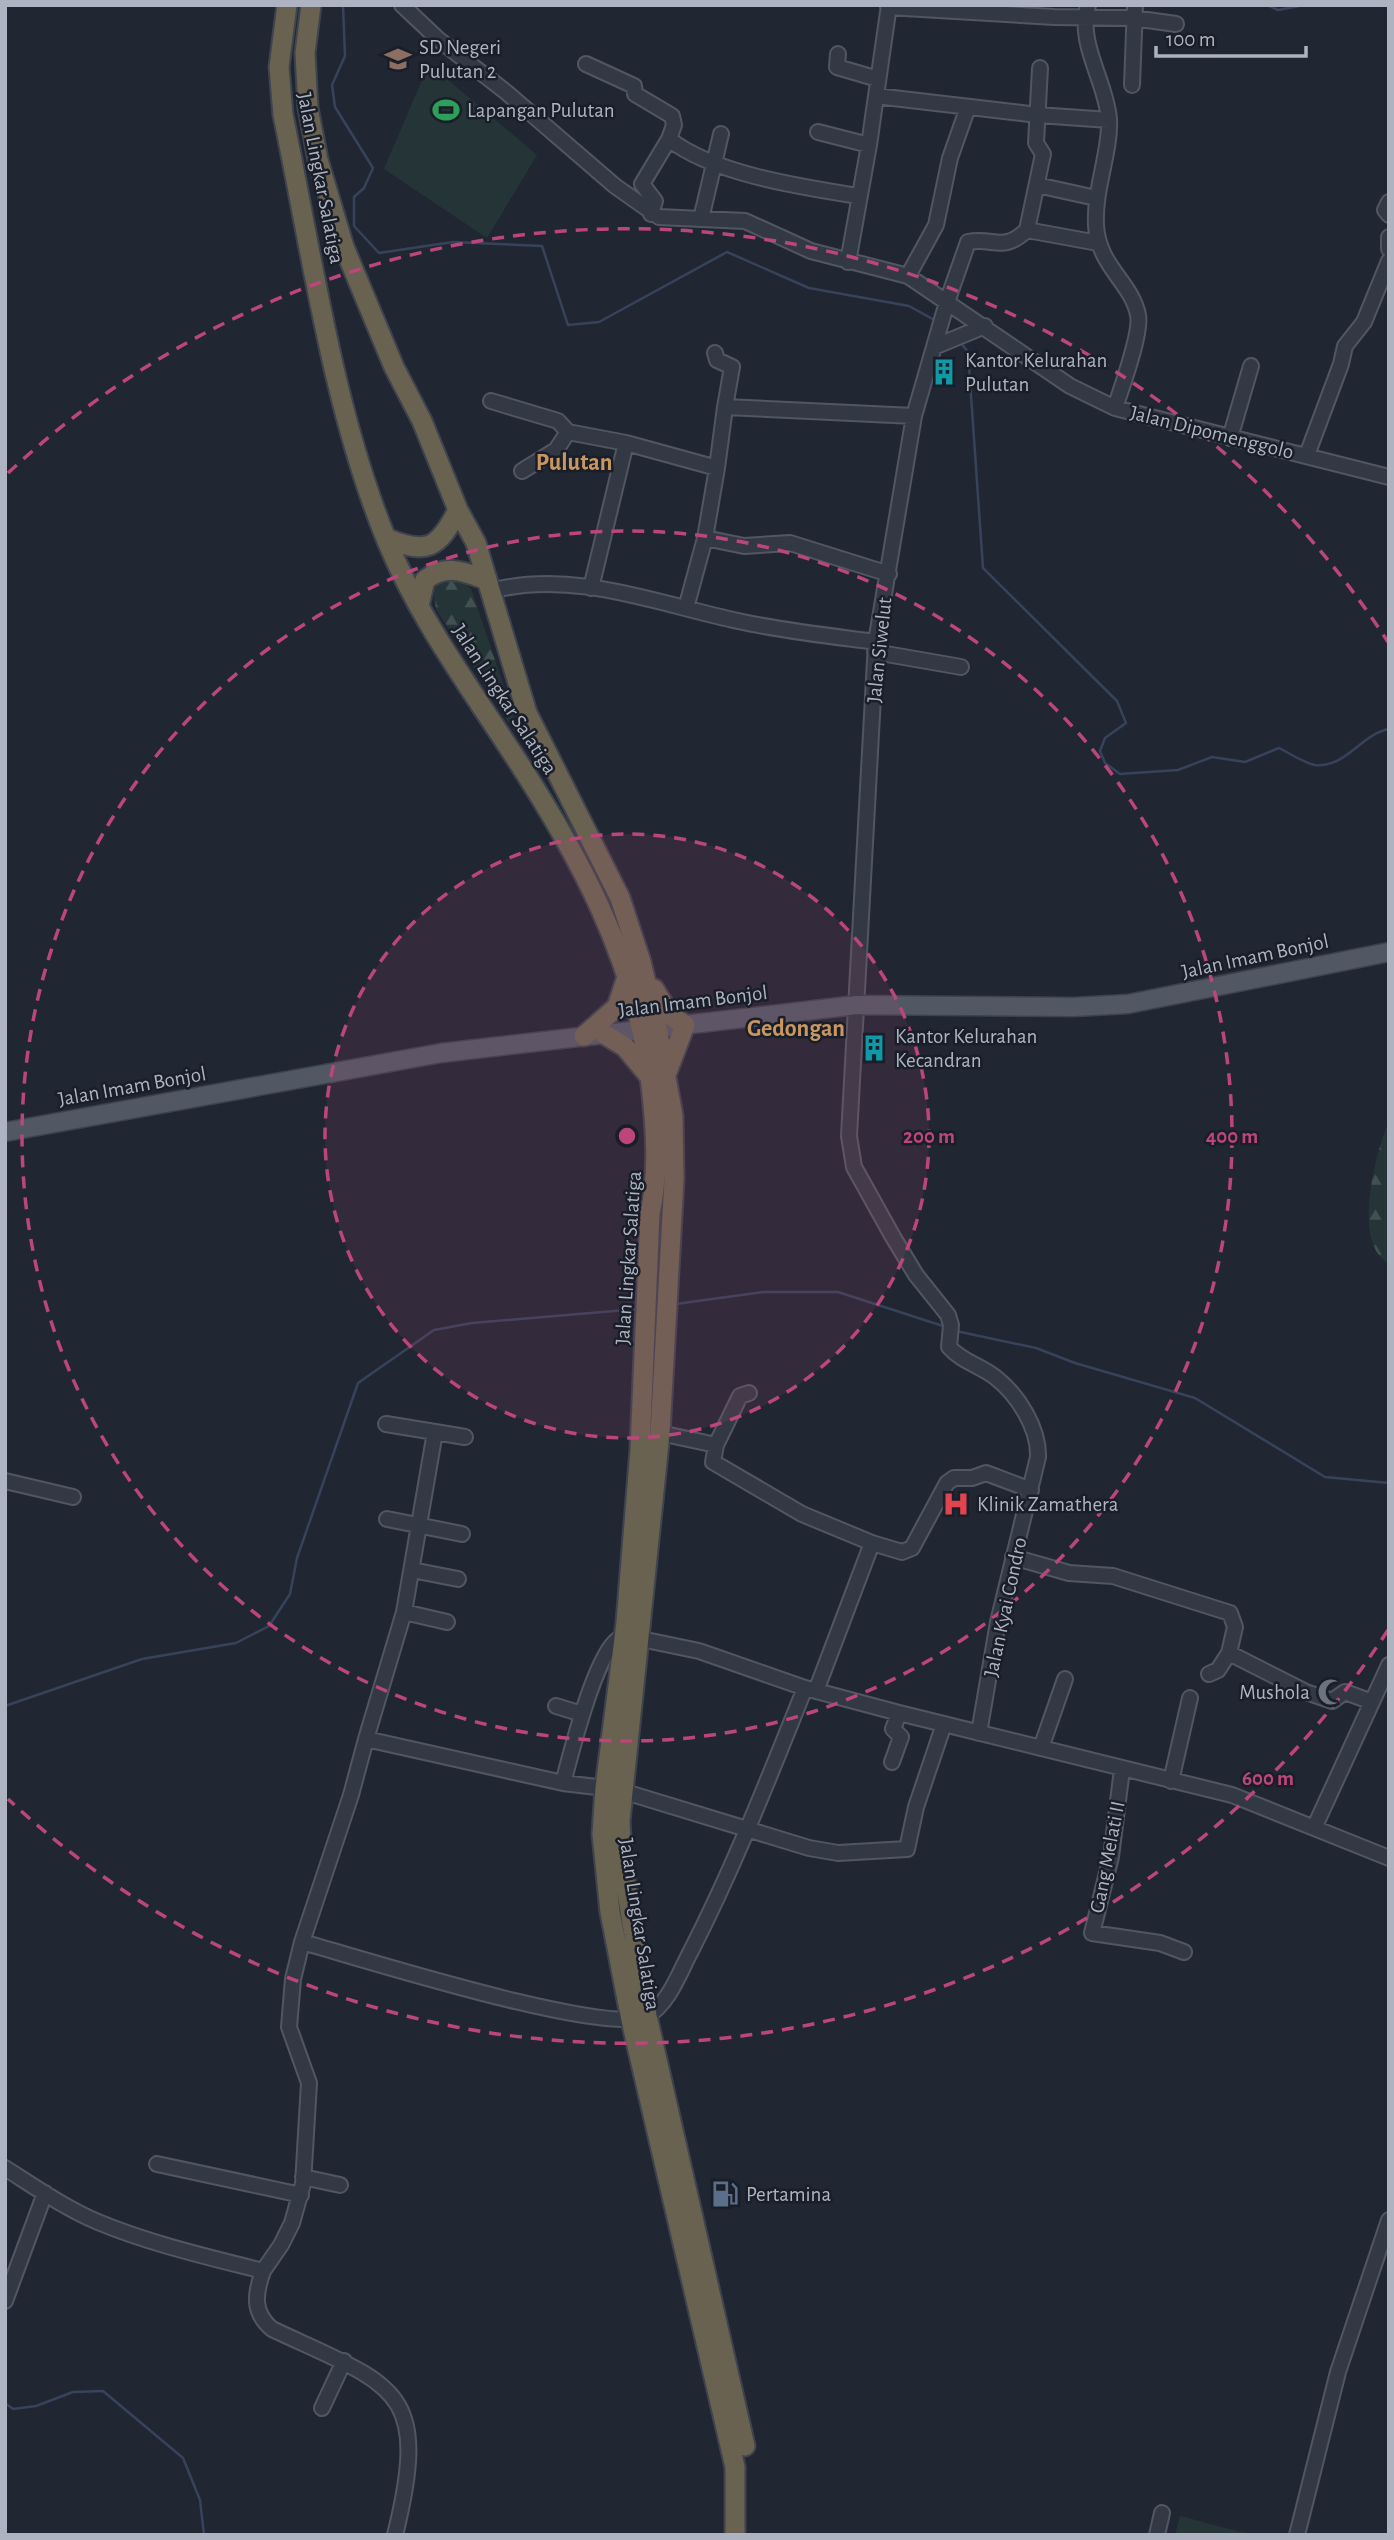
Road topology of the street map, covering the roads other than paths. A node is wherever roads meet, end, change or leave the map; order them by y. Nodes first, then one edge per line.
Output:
1 (287, 5) edge
2 (311, 5) edge
3 (402, 5) edge
4 (888, 6) edge
5 (1134, 11) edge
6 (1086, 12) edge
7 (1176, 24) dead end
8 (838, 54) dead end
9 (586, 64) dead end
10 (1040, 68) dead end
11 (878, 79) junction
12 (1132, 85) dead end
13 (877, 96) junction
14 (968, 107) junction
15 (1038, 115) junction
16 (1109, 120) junction
17 (818, 132) dead end
18 (721, 134) dead end
19 (669, 139) junction
20 (869, 145) junction
21 (714, 162) junction
22 (1037, 185) junction
23 (858, 196) junction
24 (1096, 198) junction
25 (1389, 202) edge
26 (651, 214) junction
27 (1389, 215) edge
28 (701, 219) junction
29 (1027, 230) junction
30 (1389, 237) edge
31 (1098, 243) junction
32 (1389, 249) edge
33 (848, 262) junction
34 (1388, 266) edge
35 (908, 276) junction
36 (943, 315) junction
37 (985, 326) junction
38 (934, 347) junction
39 (715, 353) dead end
40 (1251, 366) dead end
41 (491, 401) dead end
42 (725, 407) junction
43 (1115, 408) junction
44 (914, 416) junction
45 (568, 432) junction
46 (1230, 438) junction
47 (626, 443) junction
48 (1307, 455) junction
49 (717, 468) junction
50 (522, 471) dead end
51 (1389, 477) edge
52 (458, 510) junction
53 (386, 538) junction
54 (705, 538) junction
55 (889, 574) junction
56 (489, 586) junction
57 (591, 588) junction
58 (419, 606) junction
59 (686, 608) junction
60 (876, 647) junction
61 (961, 667) dead end
62 (1389, 952) edge
63 (641, 962) junction
64 (627, 977) junction
65 (857, 1004) junction
66 (685, 1025) junction
67 (650, 1029) junction
68 (594, 1035) junction
69 (657, 1078) junction
70 (5, 1132) edge
71 (749, 1393) dead end
72 (386, 1424) dead end
73 (435, 1432) junction
74 (660, 1433) junction
75 (465, 1437) dead end
76 (716, 1445) junction
77 (5, 1481) edge
78 (1031, 1490) junction
79 (73, 1497) dead end
80 (387, 1519) dead end
81 (421, 1527) junction
82 (462, 1534) dead end
83 (873, 1543) junction
84 (1013, 1557) junction
85 (412, 1570) junction
86 (458, 1579) dead end
87 (404, 1612) junction
88 (447, 1622) dead end
89 (633, 1638) junction
90 (1229, 1653) junction
91 (1389, 1665) edge
92 (1209, 1674) dead end
93 (1065, 1679) dead end
94 (810, 1690) junction
95 (1190, 1698) dead end
96 (1372, 1702) junction
97 (556, 1706) dead end
98 (899, 1713) junction
99 (582, 1714) junction
100 (944, 1724) junction
101 (979, 1733) junction
102 (366, 1739) junction
103 (1041, 1748) junction
104 (892, 1762) dead end
105 (1122, 1769) junction
106 (1171, 1781) junction
107 (564, 1783) junction
108 (613, 1790) junction
109 (1315, 1826) junction
110 (747, 1831) junction
111 (1389, 1858) edge
112 (302, 1942) junction
113 (1184, 1952) dead end
114 (639, 2018) junction
115 (157, 2164) dead end
116 (5, 2168) edge
117 (303, 2176) junction
118 (340, 2185) dead end
119 (45, 2193) junction
120 (301, 2195) junction
121 (1389, 2220) edge
122 (263, 2271) junction
123 (5, 2301) edge
124 (344, 2361) junction
125 (322, 2407) dead end
126 (1162, 2513) dead end
127 (395, 2535) edge
128 (735, 2535) edge
129 (747, 2535) edge
130 (1157, 2535) edge
131 (1297, 2535) edge

1 - 53 highway, Jalan Lingkar Salatiga
2 - 52 highway, Jalan Lingkar Salatiga
3 - 26 street
4 - 6 street
4 - 11 street
5 - 6 street
5 - 7 street
5 - 12 street
6 - 16 street
8 - 11 street
9 - 19 street
10 - 15 street
11 - 13 street
13 - 14 street
13 - 20 street
14 - 15 street
14 - 35 street
15 - 16 street
15 - 22 street
16 - 24 street
17 - 20 street
18 - 21 street
19 - 21 street
19 - 26 street
20 - 23 street
21 - 23 street
21 - 28 street
22 - 24 street
22 - 29 street
23 - 33 street
24 - 31 street
25 - 27 street
26 - 28 street, Jalan Dipomenggolo
28 - 33 street, Jalan Dipomenggolo
29 - 31 street
29 - 36 street, Jalan Siwelut
30 - 32 street
31 - 43 street
33 - 35 street, Jalan Dipomenggolo
34 - 48 street
35 - 36 street, Jalan Dipomenggolo
36 - 37 street, Jalan Dipomenggolo
36 - 38 street, Jalan Siwelut
37 - 38 street
37 - 43 street, Jalan Dipomenggolo
38 - 44 street, Jalan Siwelut
39 - 42 street
40 - 46 street
41 - 45 street
42 - 44 street
42 - 49 street
43 - 46 street, Jalan Dipomenggolo
44 - 55 street, Jalan Siwelut
45 - 47 street
45 - 50 street
46 - 48 street, Jalan Dipomenggolo
47 - 49 street
47 - 57 street
48 - 51 street, Jalan Dipomenggolo
49 - 54 street
52 - 53 highway
52 - 56 highway, Jalan Lingkar Salatiga
53 - 58 highway, Jalan Lingkar Salatiga
54 - 55 street
54 - 59 street
55 - 60 street, Jalan Siwelut
56 - 57 street
56 - 58 highway
56 - 63 highway, Jalan Lingkar Salatiga
57 - 59 street
58 - 64 highway, Jalan Lingkar Salatiga
59 - 60 street
60 - 61 street
60 - 65 street, Jalan Siwelut
62 - 65 main road, Jalan Imam Bonjol
63 - 66 highway
63 - 67 highway, Jalan Lingkar Salatiga
64 - 67 highway, Jalan Lingkar Salatiga
64 - 68 highway
65 - 66 main road, Jalan Imam Bonjol
65 - 78 street, Jalan Kyai Condro
66 - 67 main road, Jalan Imam Bonjol
66 - 69 highway
67 - 68 main road, Jalan Imam Bonjol
67 - 69 highway, Jalan Lingkar Salatiga
68 - 69 highway
68 - 70 main road, Jalan Imam Bonjol
69 - 74 highway, Jalan Lingkar Salatiga
69 - 89 highway, Jalan Lingkar Salatiga
71 - 76 street
72 - 73 street
73 - 75 street
73 - 81 street
74 - 76 street
74 - 89 highway, Jalan Lingkar Salatiga
76 - 83 street
77 - 79 street
78 - 83 street
78 - 84 street, Jalan Kyai Condro
80 - 81 street
81 - 82 street
81 - 85 street
83 - 94 street
84 - 90 street
84 - 101 street, Jalan Kyai Condro
85 - 86 street
85 - 87 street
87 - 88 street
87 - 102 street
89 - 94 street
89 - 99 street
89 - 108 highway, Jalan Lingkar Salatiga
90 - 92 street
90 - 96 street
91 - 96 street
93 - 103 street
94 - 98 street
94 - 110 street
95 - 106 street
96 - 109 street
97 - 99 street
98 - 100 street
98 - 104 street
99 - 107 street
100 - 101 street
100 - 110 street
101 - 103 street
102 - 107 street
102 - 112 street
103 - 105 street
105 - 106 street
105 - 113 street, Gang Melati II
106 - 109 street
107 - 108 street
108 - 110 street
108 - 114 highway, Jalan Lingkar Salatiga
109 - 111 street
110 - 114 street
112 - 114 street
112 - 117 street
114 - 128 highway, Jalan Lingkar Salatiga
114 - 129 highway, Jalan Lingkar Salatiga
115 - 120 street
116 - 119 street
117 - 118 street
117 - 120 street
119 - 122 street
119 - 123 street
120 - 122 street
121 - 131 street
122 - 124 street
124 - 125 street
124 - 127 street
126 - 130 street

